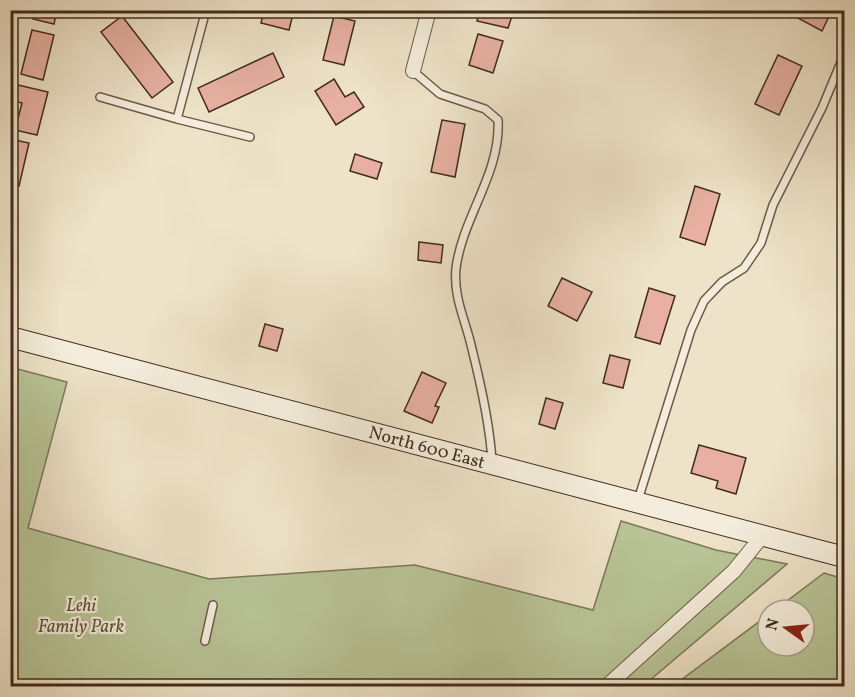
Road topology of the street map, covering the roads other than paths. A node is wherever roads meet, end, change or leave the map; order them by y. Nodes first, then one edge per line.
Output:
1 (206, 10) edge
2 (429, 10) edge
3 (844, 55) edge
4 (413, 71) joint
5 (100, 97) dead end
6 (177, 119) junction
7 (250, 137) dead end
8 (10, 337) edge
9 (492, 464) junction
10 (637, 502) junction
11 (762, 535) junction
12 (844, 557) edge
13 (213, 605) dead end
14 (205, 641) dead end
15 (607, 687) edge

1 - 6 lane
2 - 4 street
3 - 10 lane
4 - 9 lane
5 - 6 lane
6 - 7 lane
8 - 9 street, North 600 East
9 - 10 street, North 600 East
10 - 11 street, North 600 East
11 - 12 street, North 600 East
11 - 15 street
13 - 14 lane

